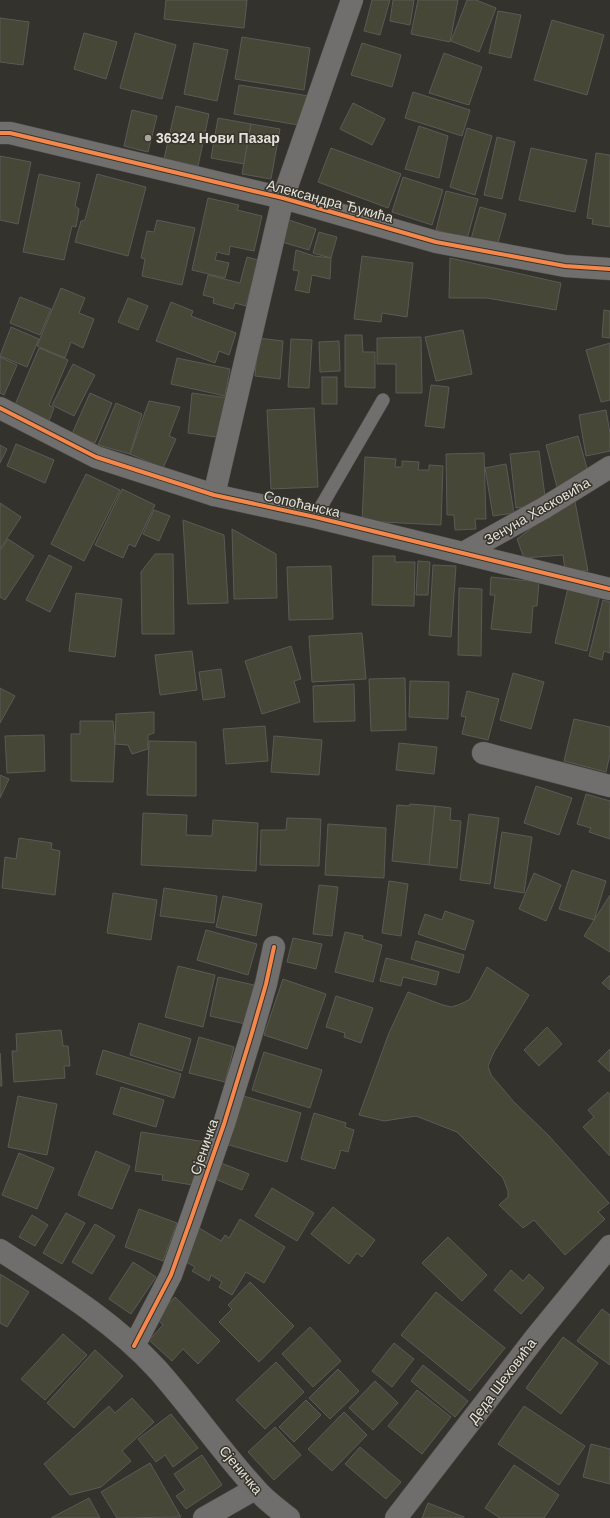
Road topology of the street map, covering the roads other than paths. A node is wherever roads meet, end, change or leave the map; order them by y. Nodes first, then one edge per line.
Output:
1 (352, 0) edge
2 (0, 133) edge
3 (283, 198) junction
4 (610, 269) edge
5 (383, 400) dead end
6 (0, 408) edge
7 (610, 467) edge
8 (214, 495) junction
9 (315, 517) junction
10 (463, 553) junction
11 (610, 589) edge
12 (483, 753) dead end
13 (610, 786) edge
14 (274, 947) dead end
15 (610, 1246) edge
16 (0, 1250) edge
17 (134, 1346) junction
18 (255, 1489) junction
19 (204, 1518) edge
20 (289, 1518) edge
21 (396, 1518) edge

1 - 3 street, Александра Ђукића
2 - 3 street, Александра Ђукића
3 - 4 street, Александра Ђукића
3 - 8 street
5 - 9 lane
6 - 8 street, Сопоћанска
7 - 10 street, Зенуна Хасковића
8 - 9 street, Сопоћанска
9 - 10 street, Сопоћанска
10 - 11 street, Сопоћанска
12 - 13 street
14 - 17 street, Сјеничка
15 - 21 main road, Деда Шеховића
16 - 17 main road, Сјеничка
17 - 18 main road, Сјеничка
18 - 19 street
18 - 20 main road, Сјеничка

